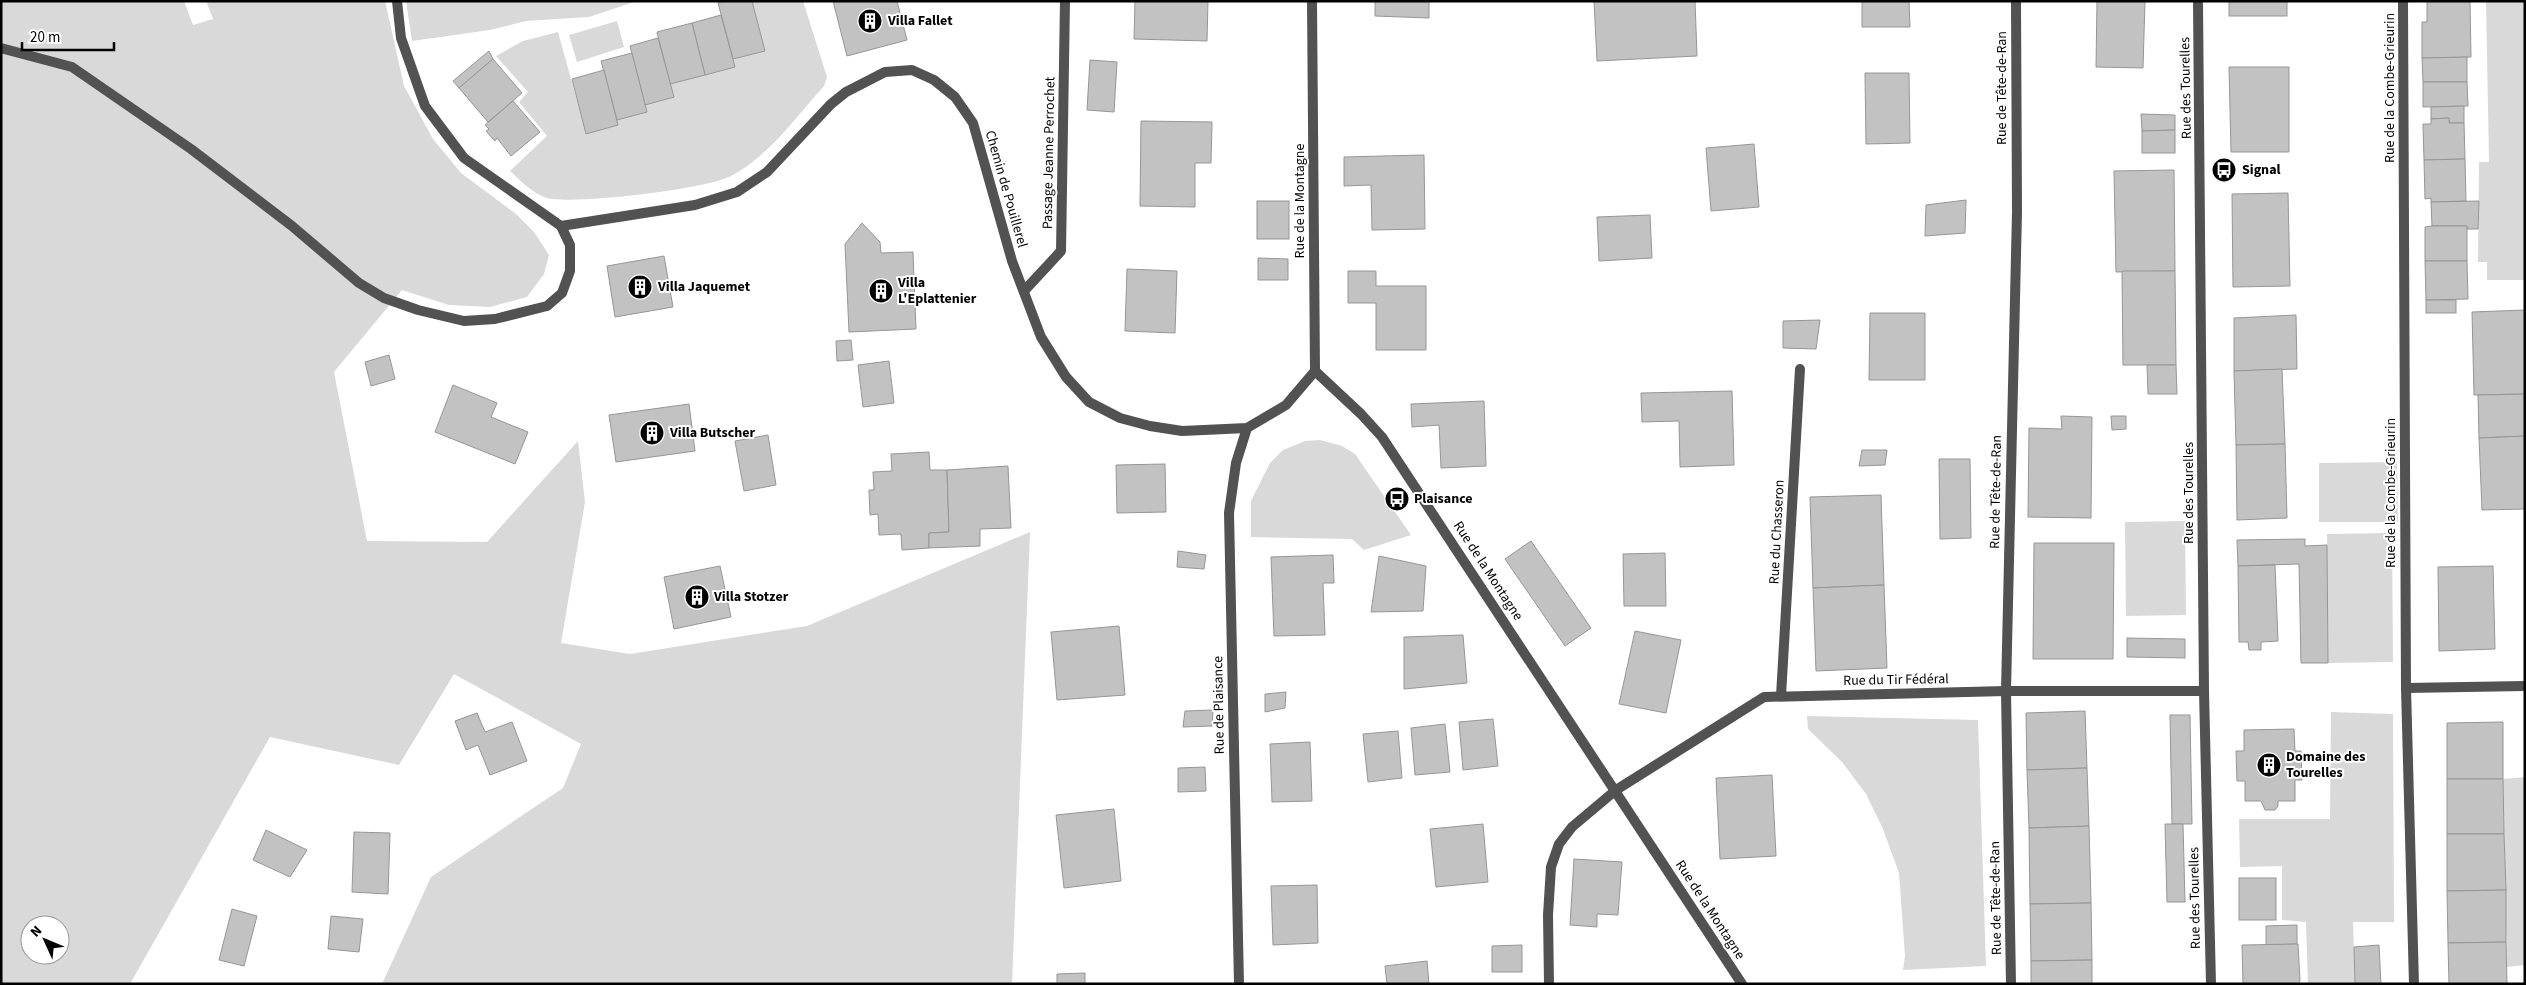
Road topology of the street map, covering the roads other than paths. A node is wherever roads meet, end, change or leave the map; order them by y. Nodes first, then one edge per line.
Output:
1 (397, 1) edge
2 (1065, 1) edge
3 (1312, 1) edge
4 (2016, 1) edge
5 (2198, 1) edge
6 (2403, 1) edge
7 (1, 48) edge
8 (562, 226) junction
9 (1024, 291) junction
10 (1800, 369) dead end
11 (1315, 371) junction
12 (1247, 428) junction
13 (2525, 686) edge
14 (2406, 688) junction
15 (2006, 691) junction
16 (2204, 691) junction
17 (1781, 696) junction
18 (1616, 790) junction
19 (1239, 984) edge
20 (1550, 984) edge
21 (1742, 984) edge
22 (2011, 984) edge
23 (2211, 984) edge
24 (2414, 984) edge

1 - 8 street
2 - 9 street, Passage Jeanne Perrochet
3 - 11 street, Rue de la Montagne
4 - 15 street, Rue de Tête-de-Ran
5 - 16 street, Rue des Tourelles
6 - 14 street, Rue de la Combe-Grieurin
7 - 8 street
8 - 9 street, Chemin de Pouillerel
9 - 12 street, Chemin de Pouillerel
10 - 17 street, Rue du Chasseron
11 - 12 street, Chemin de Pouillerel
11 - 18 street, Rue de la Montagne
12 - 19 street, Rue de Plaisance
13 - 14 street
14 - 24 street, Rue de la Combe-Grieurin
15 - 16 street, Rue du Tir Fédéral
15 - 17 street, Rue du Tir Fédéral
15 - 22 street, Rue de Tête-de-Ran
16 - 23 street, Rue des Tourelles
17 - 18 street, Rue du Tir Fédéral
18 - 20 street, Rue du Tir Fédéral
18 - 21 street, Rue de la Montagne

